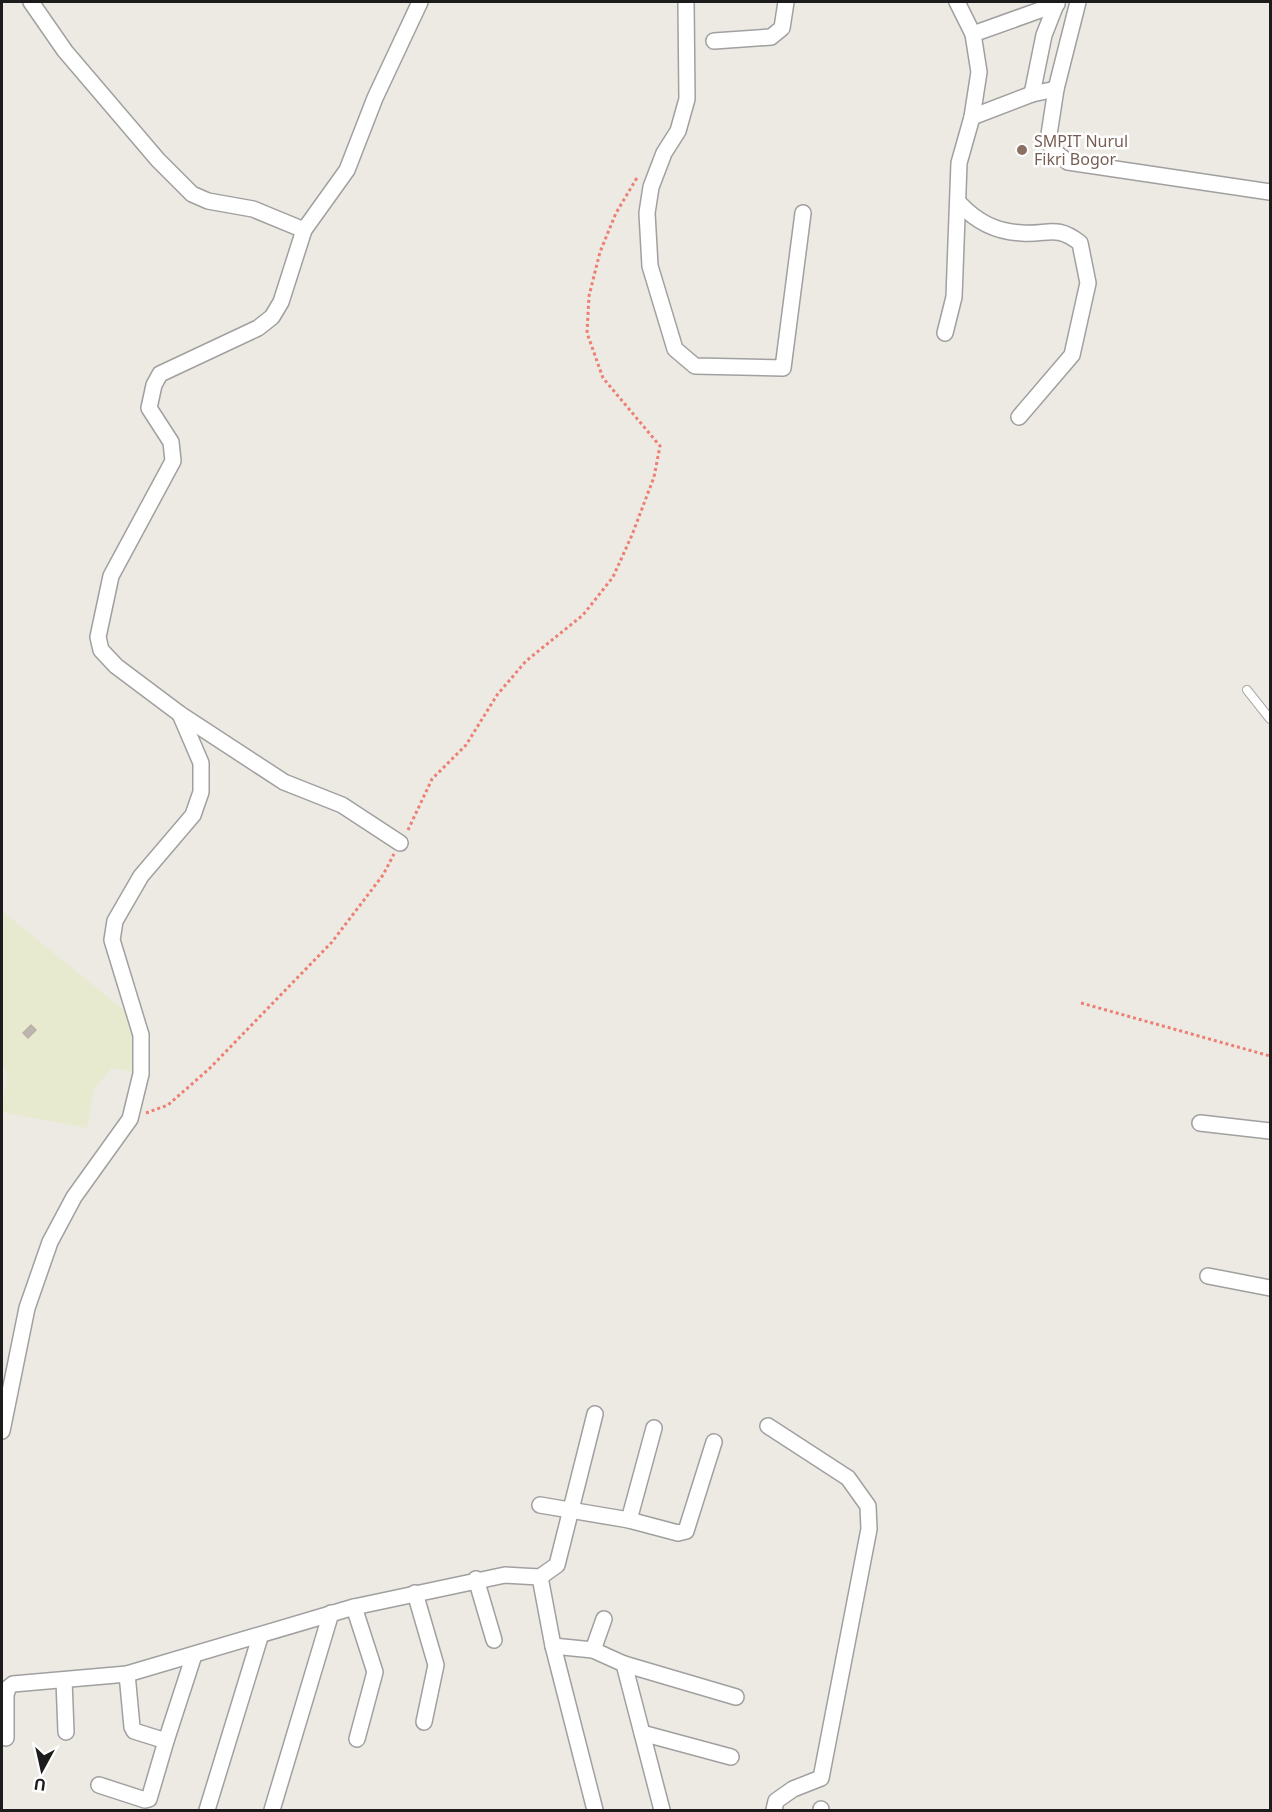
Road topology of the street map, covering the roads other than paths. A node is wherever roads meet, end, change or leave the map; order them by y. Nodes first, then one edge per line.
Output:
1 (31, 2) edge
2 (420, 2) edge
3 (686, 2) edge
4 (786, 2) edge
5 (957, 2) edge
6 (1078, 2) edge
7 (1057, 3) edge
8 (973, 33) junction
9 (714, 41) dead end
10 (1056, 89) junction
11 (1032, 94) junction
12 (972, 117) junction
13 (1270, 192) edge
14 (960, 204) junction
15 (803, 213) dead end
16 (304, 230) junction
17 (945, 333) dead end
18 (1019, 417) dead end
19 (1247, 690) dead end
20 (180, 714) junction
21 (1270, 719) edge
22 (400, 843) road end
23 (1200, 1123) dead end
24 (1270, 1131) edge
25 (1208, 1276) dead end
26 (1270, 1288) edge
27 (594, 1414) dead end
28 (768, 1426) dead end
29 (654, 1428) dead end
30 (2, 1431) edge
31 (714, 1442) dead end
32 (540, 1505) dead end
33 (571, 1509) junction
34 (629, 1520) junction
35 (540, 1577) junction
36 (476, 1579) junction
37 (416, 1593) junction
38 (354, 1607) junction
39 (331, 1613) junction
40 (604, 1619) dead end
41 (260, 1636) junction
42 (494, 1640) dead end
43 (553, 1646) junction
44 (593, 1650) junction
45 (194, 1655) junction
46 (624, 1664) junction
47 (127, 1674) junction
48 (64, 1680) junction
49 (736, 1697) dead end
50 (424, 1722) dead end
51 (66, 1732) dead end
52 (642, 1733) junction
53 (6, 1738) dead end
54 (357, 1739) dead end
55 (166, 1741) junction
56 (731, 1757) dead end
57 (99, 1785) dead end
58 (152, 1804) edge
59 (207, 1810) edge
60 (272, 1810) edge
61 (595, 1810) edge
62 (662, 1810) edge
63 (774, 1810) edge

1 - 16 street
2 - 16 street
3 - 15 street
4 - 9 street
5 - 8 street
6 - 10 street
7 - 8 street
7 - 11 street
8 - 12 street
10 - 11 street
10 - 13 street
11 - 12 street
12 - 14 street
14 - 17 street
14 - 18 street
16 - 20 street
19 - 21 lane
20 - 22 street
20 - 30 street
23 - 24 street
25 - 26 street
27 - 33 street
28 - 63 street
29 - 34 street
31 - 34 street
32 - 33 street
33 - 34 street
33 - 35 street
35 - 36 street
35 - 43 street
36 - 37 street
36 - 42 street
37 - 38 street
37 - 50 street
38 - 39 street
38 - 54 street
39 - 41 street
39 - 60 street
40 - 44 street
41 - 45 street
41 - 59 street
43 - 44 street
43 - 61 street
44 - 46 street
45 - 47 street
45 - 55 street
46 - 49 street
46 - 52 street
47 - 48 street
47 - 55 street
48 - 51 street
48 - 53 street
52 - 56 street
52 - 62 street
55 - 58 street
57 - 58 street

